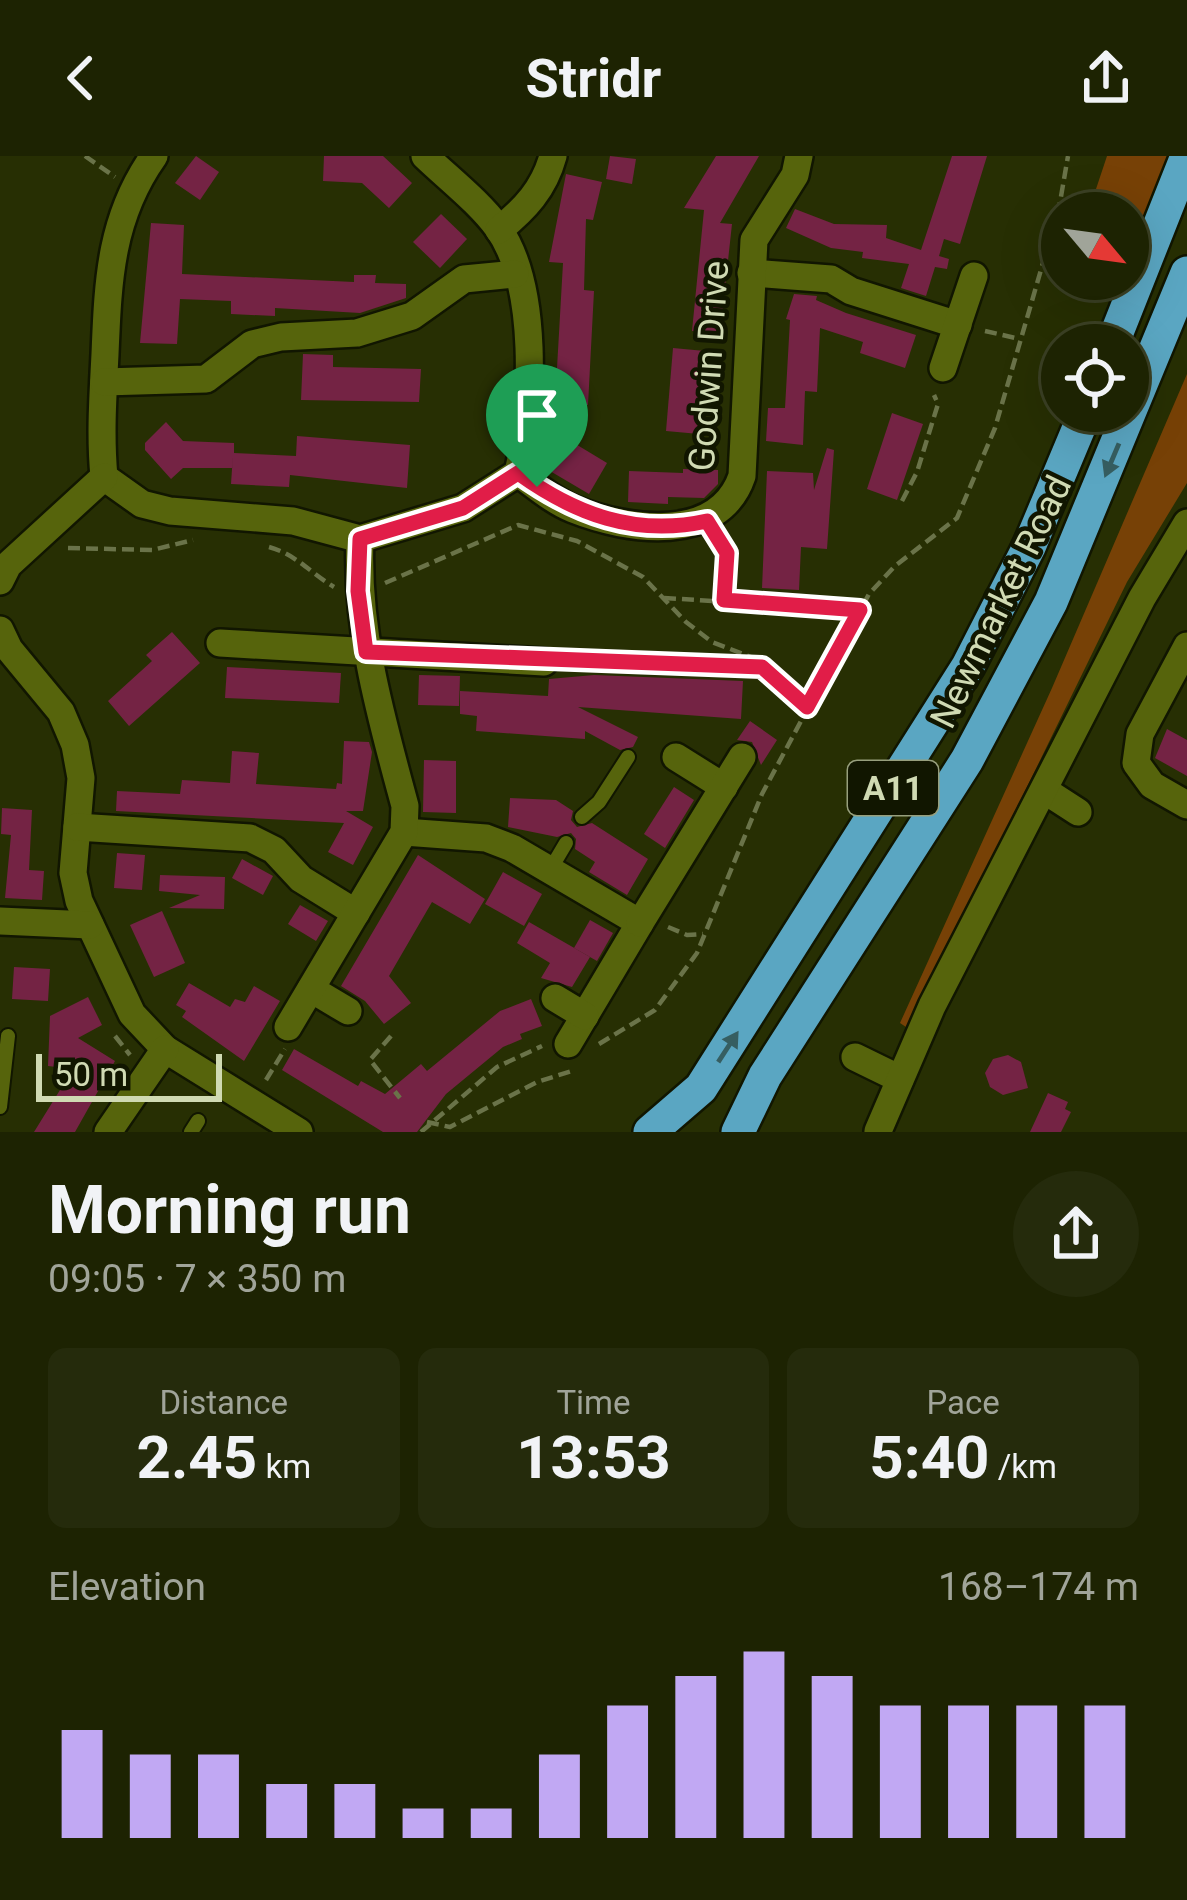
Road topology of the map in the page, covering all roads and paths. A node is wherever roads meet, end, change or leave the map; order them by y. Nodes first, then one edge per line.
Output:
1 (85, 156) edge
2 (154, 156) edge
3 (425, 156) edge
4 (553, 156) edge
5 (799, 156) edge
6 (1068, 156) edge
7 (1186, 156) edge
8 (133, 186) junction
9 (500, 230) junction
10 (752, 272) junction
11 (1187, 273) edge
12 (515, 274) junction
13 (974, 276) dead end
14 (1120, 324) edge
15 (958, 325) junction
16 (1020, 339) junction
17 (104, 382) junction
18 (938, 382) joint
19 (1077, 432) edge
20 (518, 473) junction
21 (104, 477) junction
22 (902, 501) dead end
23 (707, 521) junction
24 (1187, 523) edge
25 (360, 539) junction
26 (0, 581) edge
27 (724, 600) junction
28 (860, 610) junction
29 (0, 630) edge
30 (220, 644) dead end
31 (1187, 646) edge
32 (366, 652) junction
33 (544, 662) joint
34 (762, 667) junction
35 (807, 707) junction
36 (676, 757) dead end
37 (742, 757) dead end
38 (628, 758) dead end
39 (724, 787) junction
40 (1044, 790) junction
41 (1187, 805) edge
42 (1078, 812) dead end
43 (582, 817) dead end
44 (77, 827) junction
45 (404, 832) junction
46 (566, 843) dead end
47 (550, 870) junction
48 (356, 913) junction
49 (0, 921) edge
50 (648, 921) junction
51 (90, 925) junction
52 (704, 934) junction
53 (311, 988) junction
54 (555, 998) dead end
55 (348, 1011) dead end
56 (585, 1016) junction
57 (288, 1027) joint
58 (8, 1036) dead end
59 (391, 1036) dead end
60 (165, 1049) junction
61 (573, 1052) junction
62 (855, 1058) dead end
63 (900, 1078) junction
64 (400, 1098) dead end
65 (253, 1103) junction
66 (0, 1107) edge
67 (427, 1122) junction
68 (878, 1131) edge
69 (108, 1132) edge
70 (299, 1132) edge
71 (421, 1132) edge
72 (650, 1132) edge
73 (738, 1132) edge

1 - 8 path
2 - 8 street
3 - 9 street
4 - 9 street
5 - 10 street, Godwin Drive
6 - 16 path
7 - 14 highway
8 - 17 street
9 - 12 street
10 - 15 street
10 - 23 street, Godwin Drive
11 -> 73 highway, Newmarket Road / A11
12 - 17 street
12 - 20 street
13 - 15 street
15 - 16 path
15 - 18 street
16 - 28 path
17 - 21 street
18 - 22 path
72 -> 19 highway, Newmarket Road / A11
20 - 23 street, Godwin Drive
20 - 25 street
21 - 25 street
21 - 26 street
23 - 27 path
24 - 40 street
25 - 32 street
27 - 28 path
27 - 34 path
28 - 35 path
29 - 44 street
30 - 32 street
31 - 41 street
32 - 33 street
32 - 45 street
33 - 34 path
34 - 35 path
35 - 52 path
36 - 39 street
37 - 39 street
38 - 43 lane
39 - 50 street
40 - 42 street
40 - 63 street
44 - 48 street
44 - 51 street
45 - 47 street
45 - 48 street
46 - 47 lane
47 - 50 street
48 - 53 street
49 - 51 street
50 - 52 path
50 - 56 street
51 - 60 street
52 - 61 path
53 - 55 street
53 - 57 street
54 - 56 street
56 - 61 street
57 - 65 path
58 - 66 lane
59 - 64 path
60 - 65 street
60 - 69 street
61 - 67 path
61 - 67 path
62 - 63 street
63 - 68 street
65 - 70 street
67 - 71 path

